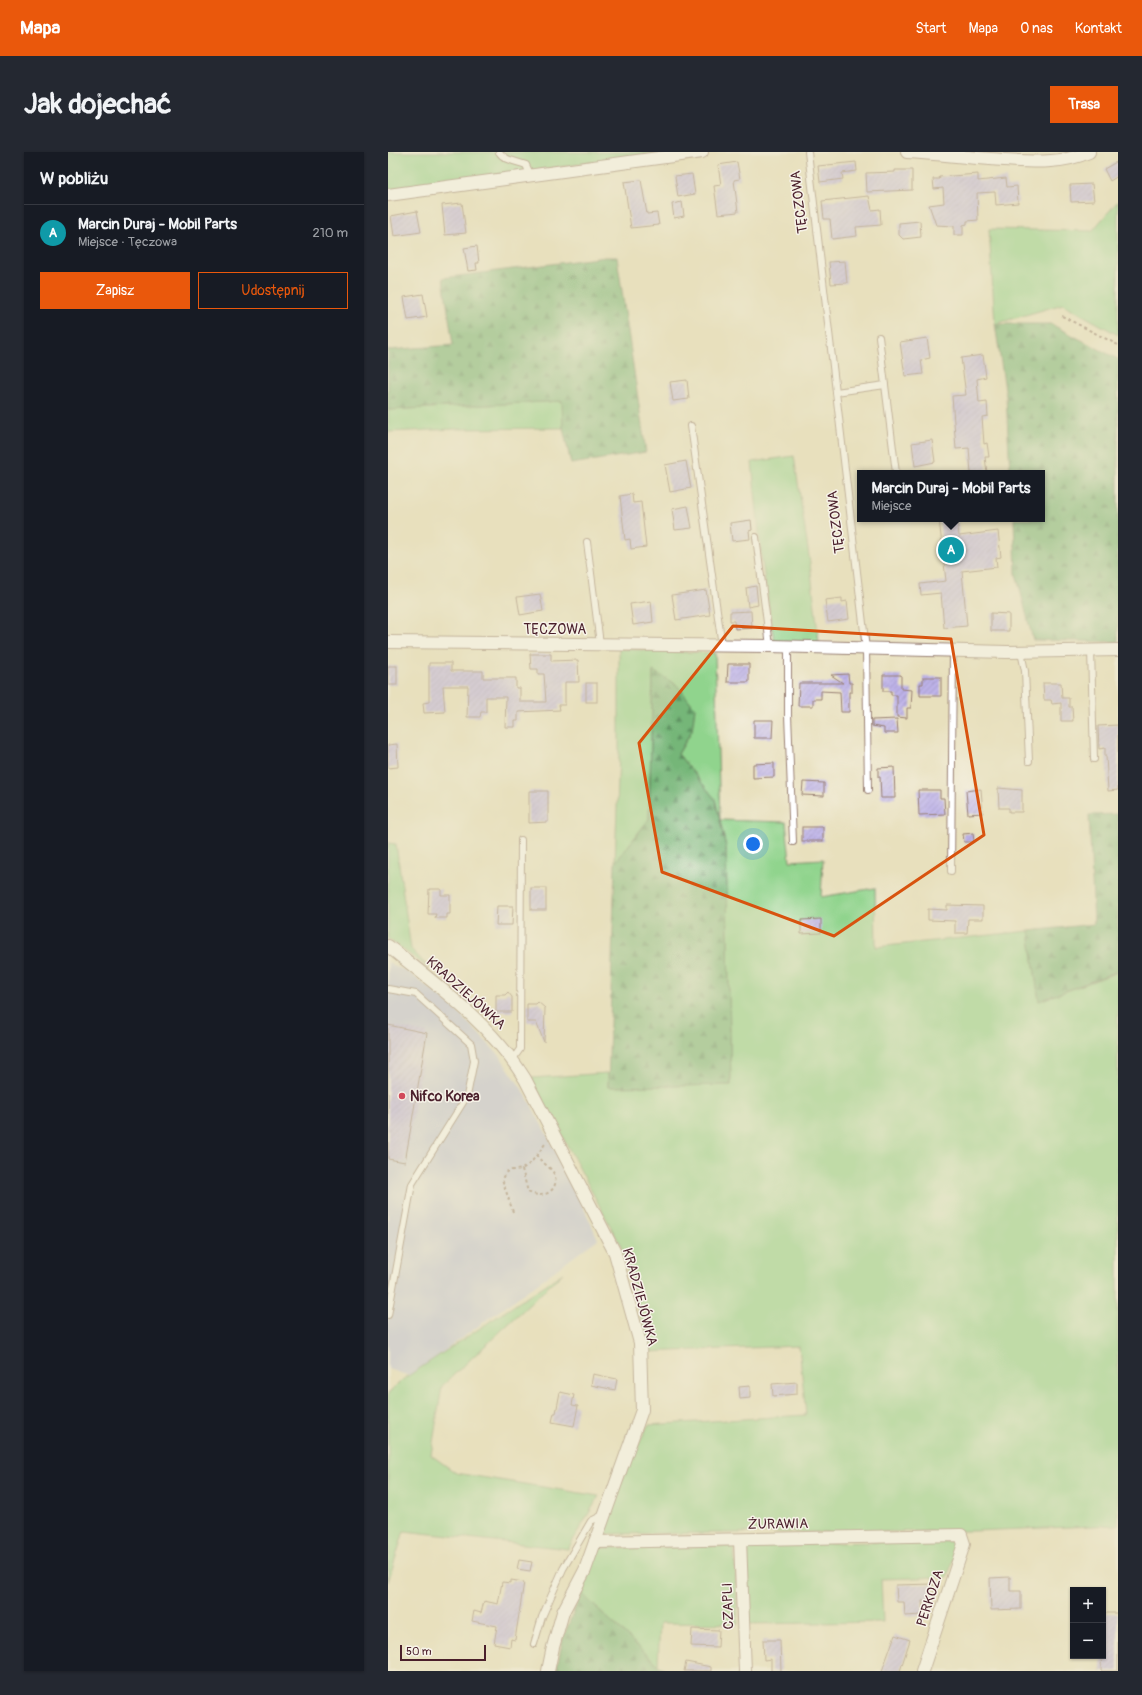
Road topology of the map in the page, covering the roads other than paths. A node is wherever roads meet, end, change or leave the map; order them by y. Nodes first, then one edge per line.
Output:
1 (499, 152) edge
2 (702, 152) edge
3 (808, 152) edge
4 (907, 152) edge
5 (1089, 152) edge
6 (531, 176) junction
7 (388, 195) edge
8 (879, 337) dead end
9 (885, 385) junction
10 (836, 392) junction
11 (691, 426) dead end
12 (896, 470) edge
13 (756, 537) dead end
14 (587, 542) dead end
15 (388, 642) edge
16 (600, 644) junction
17 (722, 646) junction
18 (770, 646) junction
19 (788, 647) junction
20 (866, 649) junction
21 (1090, 650) junction
22 (1118, 650) edge
23 (952, 651) junction
24 (1021, 652) junction
25 (1094, 759) dead end
26 (1029, 761) dead end
27 (868, 790) dead end
28 (521, 840) dead end
29 (793, 842) dead end
30 (950, 871) dead end
31 (388, 946) edge
32 (388, 989) edge
33 (513, 1059) junction
34 (388, 1315) edge
35 (605, 1514) junction
36 (962, 1535) joint
37 (740, 1540) junction
38 (595, 1542) junction
39 (534, 1644) dead end
40 (548, 1671) edge
41 (745, 1671) edge
42 (922, 1671) edge

1 - 6 lane
2 - 6 street
3 - 10 lane, TĘCZOWA
4 - 5 street
6 - 7 street
8 - 9 lane
9 - 10 lane
9 - 12 lane
10 - 20 lane, TĘCZOWA
11 - 17 lane
13 - 18 lane
14 - 16 lane
15 - 16 street, TĘCZOWA
16 - 17 street, TĘCZOWA
17 - 18 street, TĘCZOWA
18 - 19 street, TĘCZOWA
19 - 20 street, TĘCZOWA
19 - 29 lane
20 - 23 street, TĘCZOWA
20 - 27 lane, TĘCZOWA
21 - 22 street, TĘCZOWA
21 - 24 street, TĘCZOWA
21 - 25 lane
23 - 24 street, TĘCZOWA
23 - 30 lane
24 - 26 lane
28 - 33 lane
31 - 33 street, KRADZIEJÓWKA
32 - 34 lane
33 - 35 street, KRADZIEJÓWKA
35 - 38 street, KRADZIEJÓWKA
35 - 39 lane
36 - 37 street, ŻURAWIA
36 - 42 street, PERKOZA
37 - 38 street, ŻURAWIA
37 - 41 street, CZAPLI
38 - 40 street, KRADZIEJÓWKA

